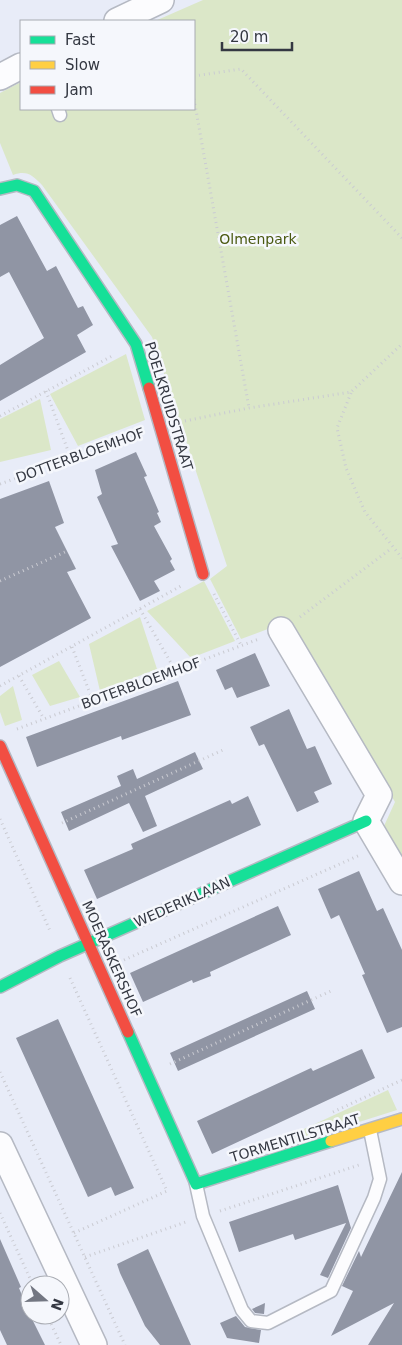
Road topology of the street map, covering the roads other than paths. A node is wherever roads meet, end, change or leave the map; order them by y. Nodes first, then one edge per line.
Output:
1 (162, 0) edge
2 (119, 20) edge
3 (20, 67) edge
4 (0, 77) edge
5 (0, 189) edge
6 (203, 574) road end
7 (281, 630) road end
8 (0, 746) edge
9 (366, 821) junction
10 (402, 882) edge
11 (88, 944) junction
12 (0, 987) edge
13 (402, 1119) edge
14 (370, 1130) junction
15 (0, 1145) edge
16 (196, 1184) junction
17 (94, 1345) edge

1 - 2 street
3 - 4 street
5 - 6 street, POELKRUIDSTRAAT
7 - 9 street
8 - 11 street, MOERASKERSHOF
9 - 10 street
9 - 11 street, WEDERIKLAAN
11 - 12 street, WEDERIKLAAN
11 - 16 street, MOERASKERSHOF
13 - 14 street, TORMENTILSTRAAT
14 - 16 street, TORMENTILSTRAAT
14 - 16 lane
15 - 17 street

